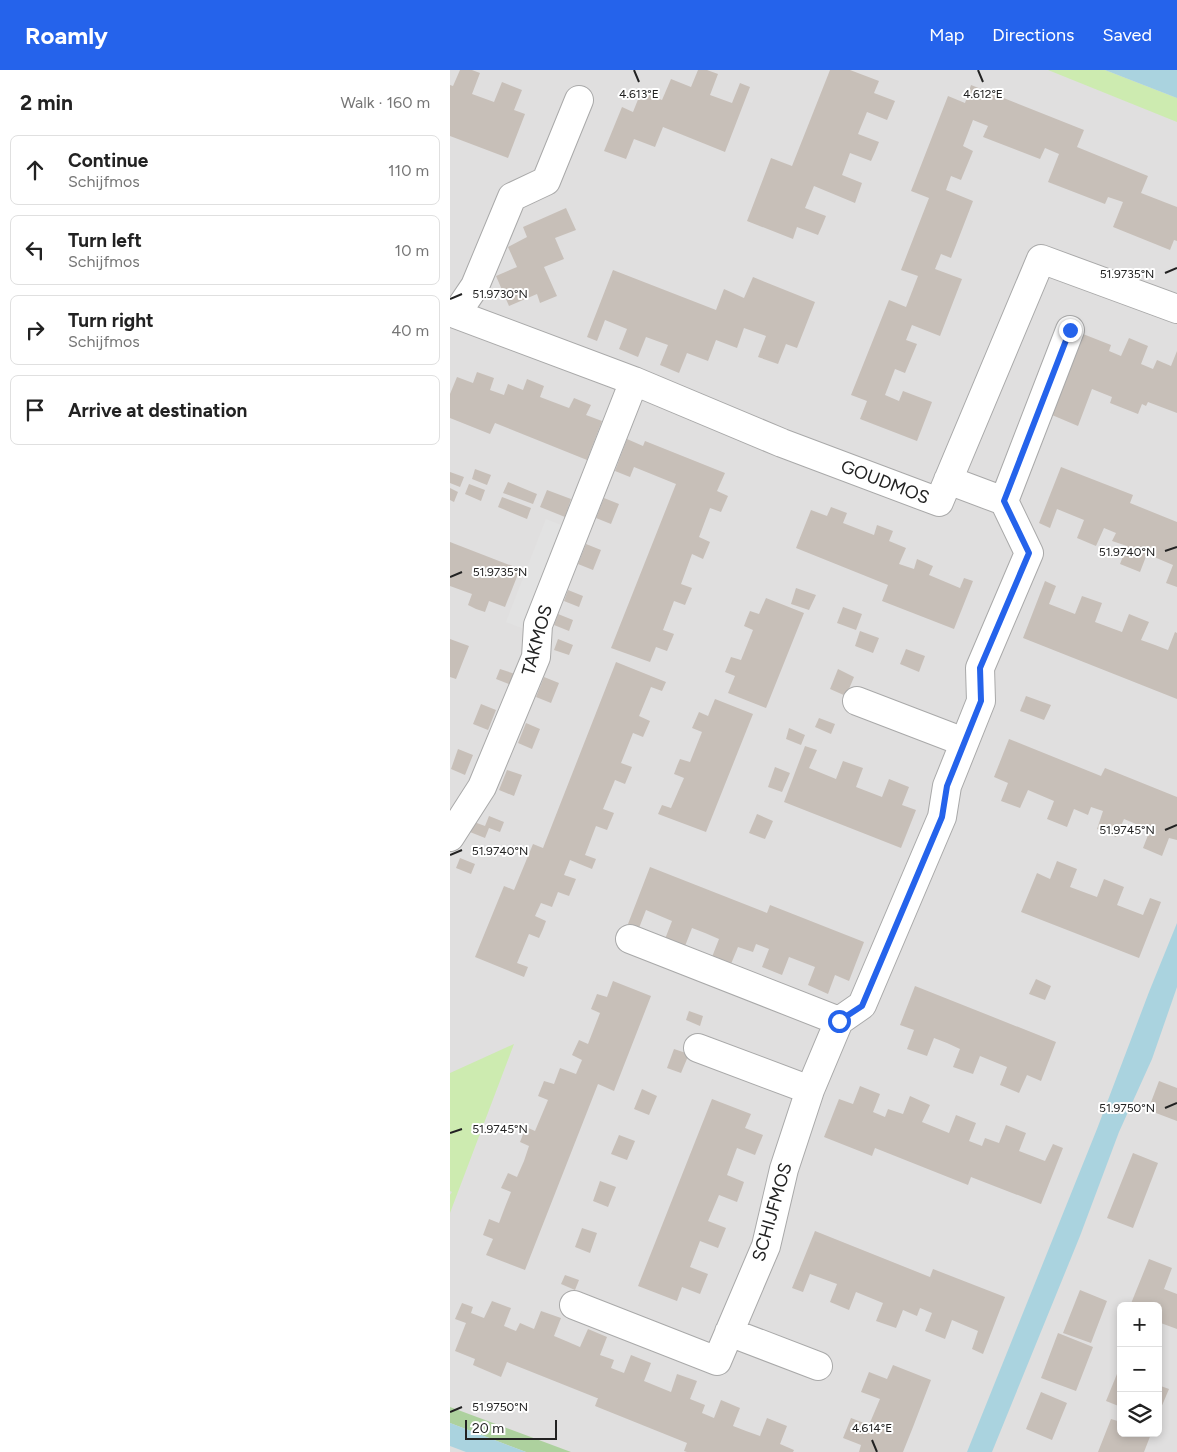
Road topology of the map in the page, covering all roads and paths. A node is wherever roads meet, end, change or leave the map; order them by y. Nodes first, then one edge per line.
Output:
1 (579, 100) dead end
2 (1177, 309) edge
3 (453, 313) edge
4 (1070, 330) dead end
5 (634, 382) junction
6 (948, 480) junction
7 (1004, 501) junction
8 (857, 701) dead end
9 (964, 742) junction
10 (450, 837) edge
11 (630, 939) dead end
12 (839, 1021) junction
13 (698, 1048) dead end
14 (810, 1090) junction
15 (574, 1305) dead end
16 (729, 1332) junction
17 (818, 1366) dead end

1 - 3 street
2 - 6 street, GOUDMOS
3 - 5 street, GOUDMOS
4 - 7 street
5 - 6 street, GOUDMOS
5 - 10 street, TAKMOS
6 - 7 street
7 - 9 street
8 - 9 street
9 - 12 street
11 - 12 street
12 - 14 street, SCHIJFMOS
13 - 14 street
14 - 16 street, SCHIJFMOS
15 - 16 street, SCHIJFMOS
16 - 17 street

